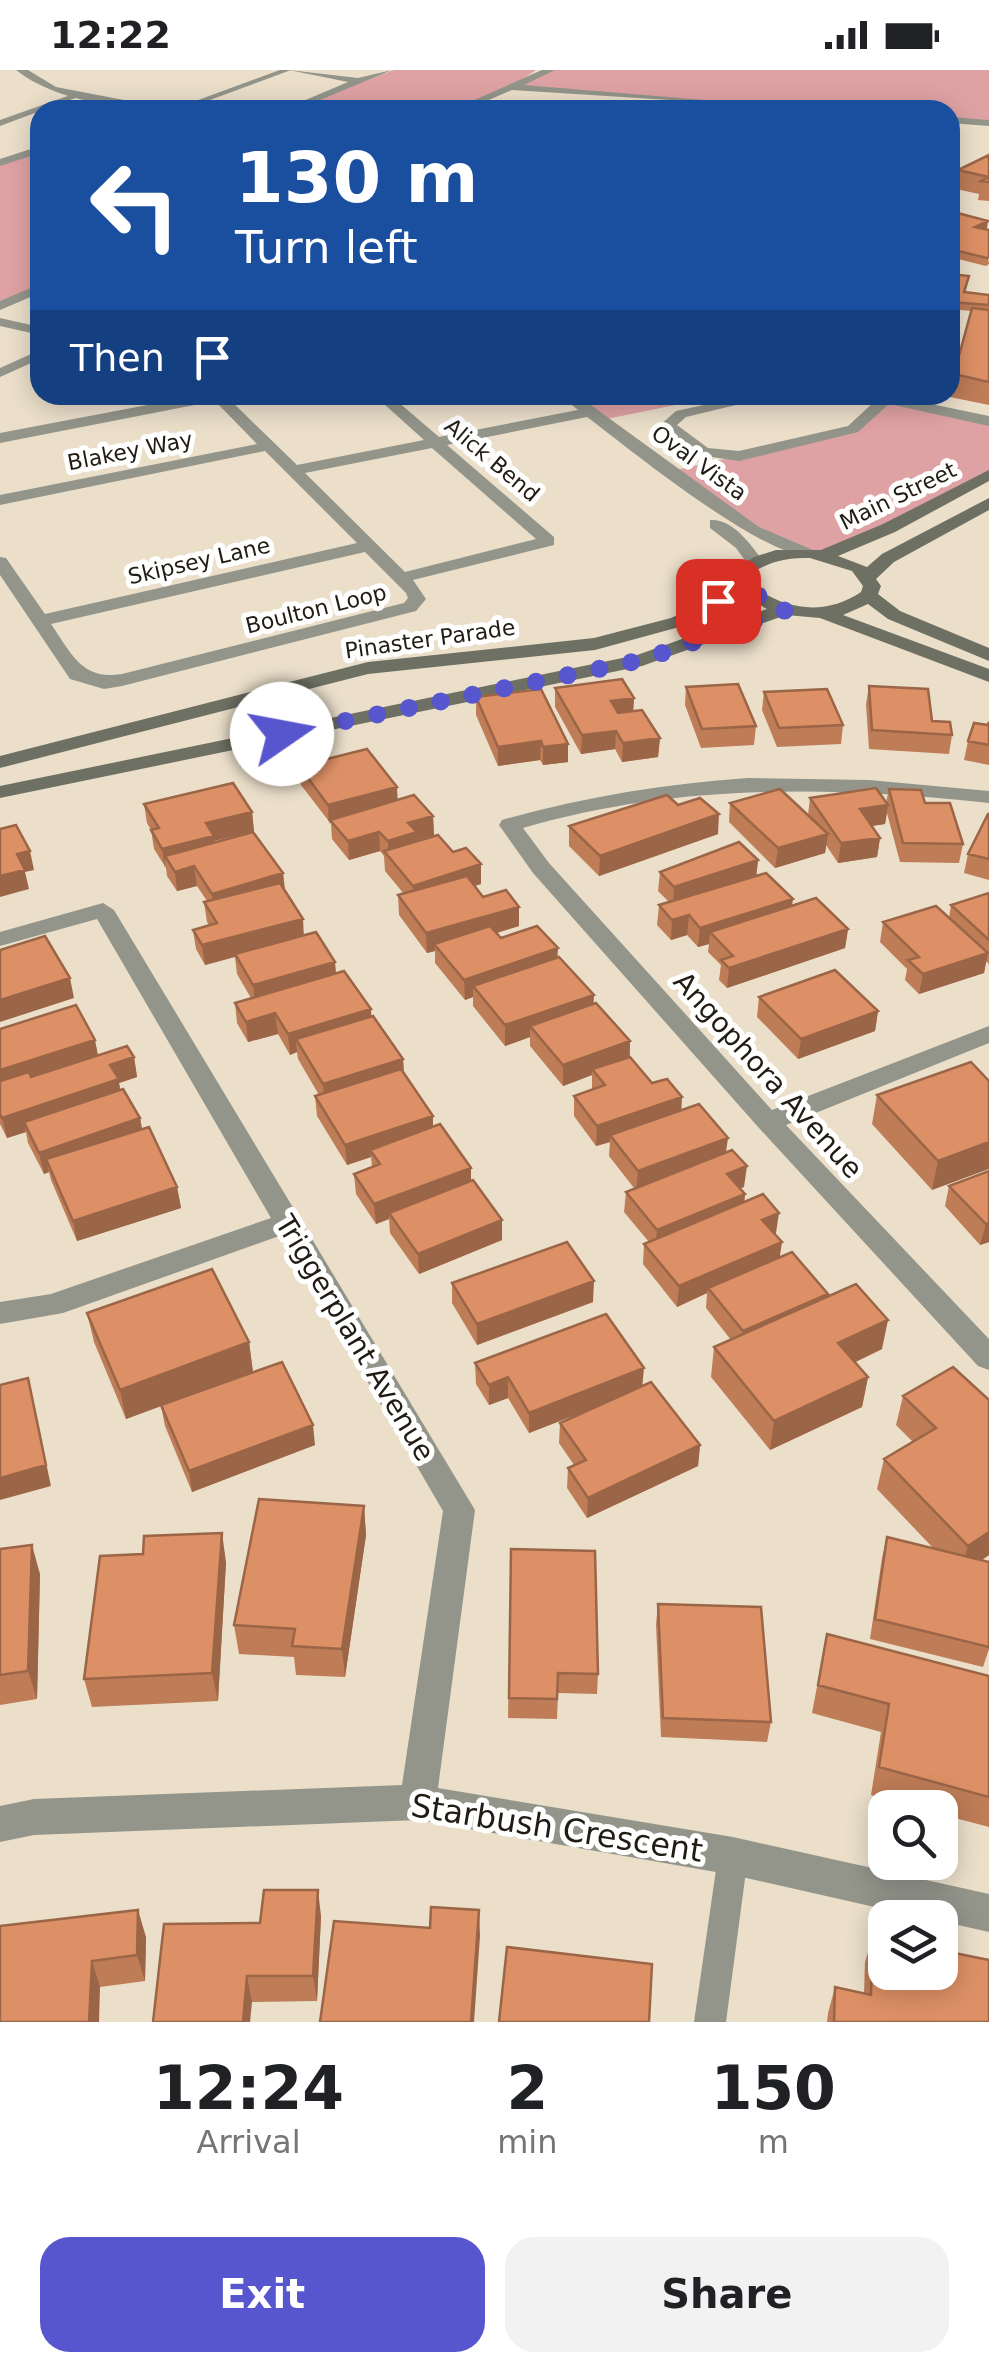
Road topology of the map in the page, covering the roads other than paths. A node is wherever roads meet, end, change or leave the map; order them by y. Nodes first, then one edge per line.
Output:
1 (48, 70) edge
2 (291, 70) edge
3 (387, 70) edge
4 (550, 70) edge
5 (23, 71) edge
6 (360, 80) junction
7 (512, 87) junction
8 (82, 94) junction
9 (65, 100) edge
10 (111, 100) edge
11 (202, 100) edge
12 (311, 100) edge
13 (481, 100) edge
14 (686, 100) edge
15 (30, 112) edge
16 (960, 121) edge
17 (0, 123) edge
18 (989, 123) edge
19 (0, 149) edge
20 (30, 152) edge
21 (25, 154) junction
22 (0, 164) edge
23 (30, 292) edge
24 (0, 306) edge
25 (0, 322) edge
26 (30, 329) edge
27 (30, 359) edge
28 (0, 373) edge
29 (170, 405) edge
30 (226, 405) edge
31 (392, 405) edge
32 (557, 405) edge
33 (581, 405) edge
34 (724, 405) edge
35 (880, 405) edge
36 (914, 405) edge
37 (590, 412) junction
38 (571, 416) junction
39 (989, 421) edge
40 (0, 438) edge
41 (436, 443) junction
42 (268, 446) junction
43 (293, 471) junction
44 (989, 475) edge
45 (0, 500) edge
46 (989, 503) edge
47 (368, 546) junction
48 (818, 554) junction
49 (0, 562) edge
50 (755, 562) junction
51 (401, 578) junction
52 (869, 586) junction
53 (747, 590) junction
54 (786, 610) junction
55 (822, 613) junction
56 (40, 621) junction
57 (989, 655) edge
58 (989, 676) edge
59 (0, 762) edge
60 (0, 792) edge
61 (989, 797) edge
62 (0, 938) edge
63 (989, 1034) edge
64 (768, 1122) junction
65 (286, 1223) junction
66 (0, 1313) edge
67 (989, 1358) edge
68 (418, 1802) junction
69 (0, 1824) edge
70 (733, 1856) junction
71 (989, 1913) edge
72 (710, 2022) edge

1 - 5 street
2 - 6 street
2 - 11 lane
3 - 6 street
4 - 7 street
5 - 8 street
6 - 12 street
7 - 13 street
7 - 14 street
8 - 9 lane
8 - 10 street
15 - 17 lane
16 - 18 street
19 - 21 street
20 - 21 street
21 - 22 street
23 - 24 street
25 - 26 street
27 - 28 street
29 - 40 street
30 - 42 street, Boulton Loop
31 - 41 street, Alick Bend
32 - 38 street, Oval Vista
33 - 37 street, Oval Vista
34 - 35 street
36 - 39 street
37 - 38 street
37 - 48 street, Oval Vista
38 - 41 street
38 - 50 street, Oval Vista
41 - 43 street
41 - 51 street, Alick Bend
42 - 43 street, Boulton Loop
42 - 45 street, Blakey Way
43 - 47 street, Boulton Loop
44 - 48 main road, Main Street
46 - 52 main road, Main Street
47 - 51 street, Boulton Loop
47 - 56 street, Skipsey Lane
48 - 50 main road, Main Street
48 - 52 main road
49 - 56 street, Boulton Loop
50 - 53 main road
51 - 56 street, Boulton Loop
52 - 55 main road, Main Street
52 - 57 main road
53 - 54 main road
53 - 59 main road, Pinaster Parade
54 - 55 main road
54 - 60 main road
55 - 58 main road
61 - 64 street, Angophora Avenue
62 - 65 street, Triggerplant Avenue
63 - 64 street
64 - 67 street, Angophora Avenue
65 - 66 street
65 - 68 street, Triggerplant Avenue
68 - 69 street, Starbush Crescent
68 - 70 street, Starbush Crescent
70 - 71 street, Starbush Crescent
70 - 72 lane

